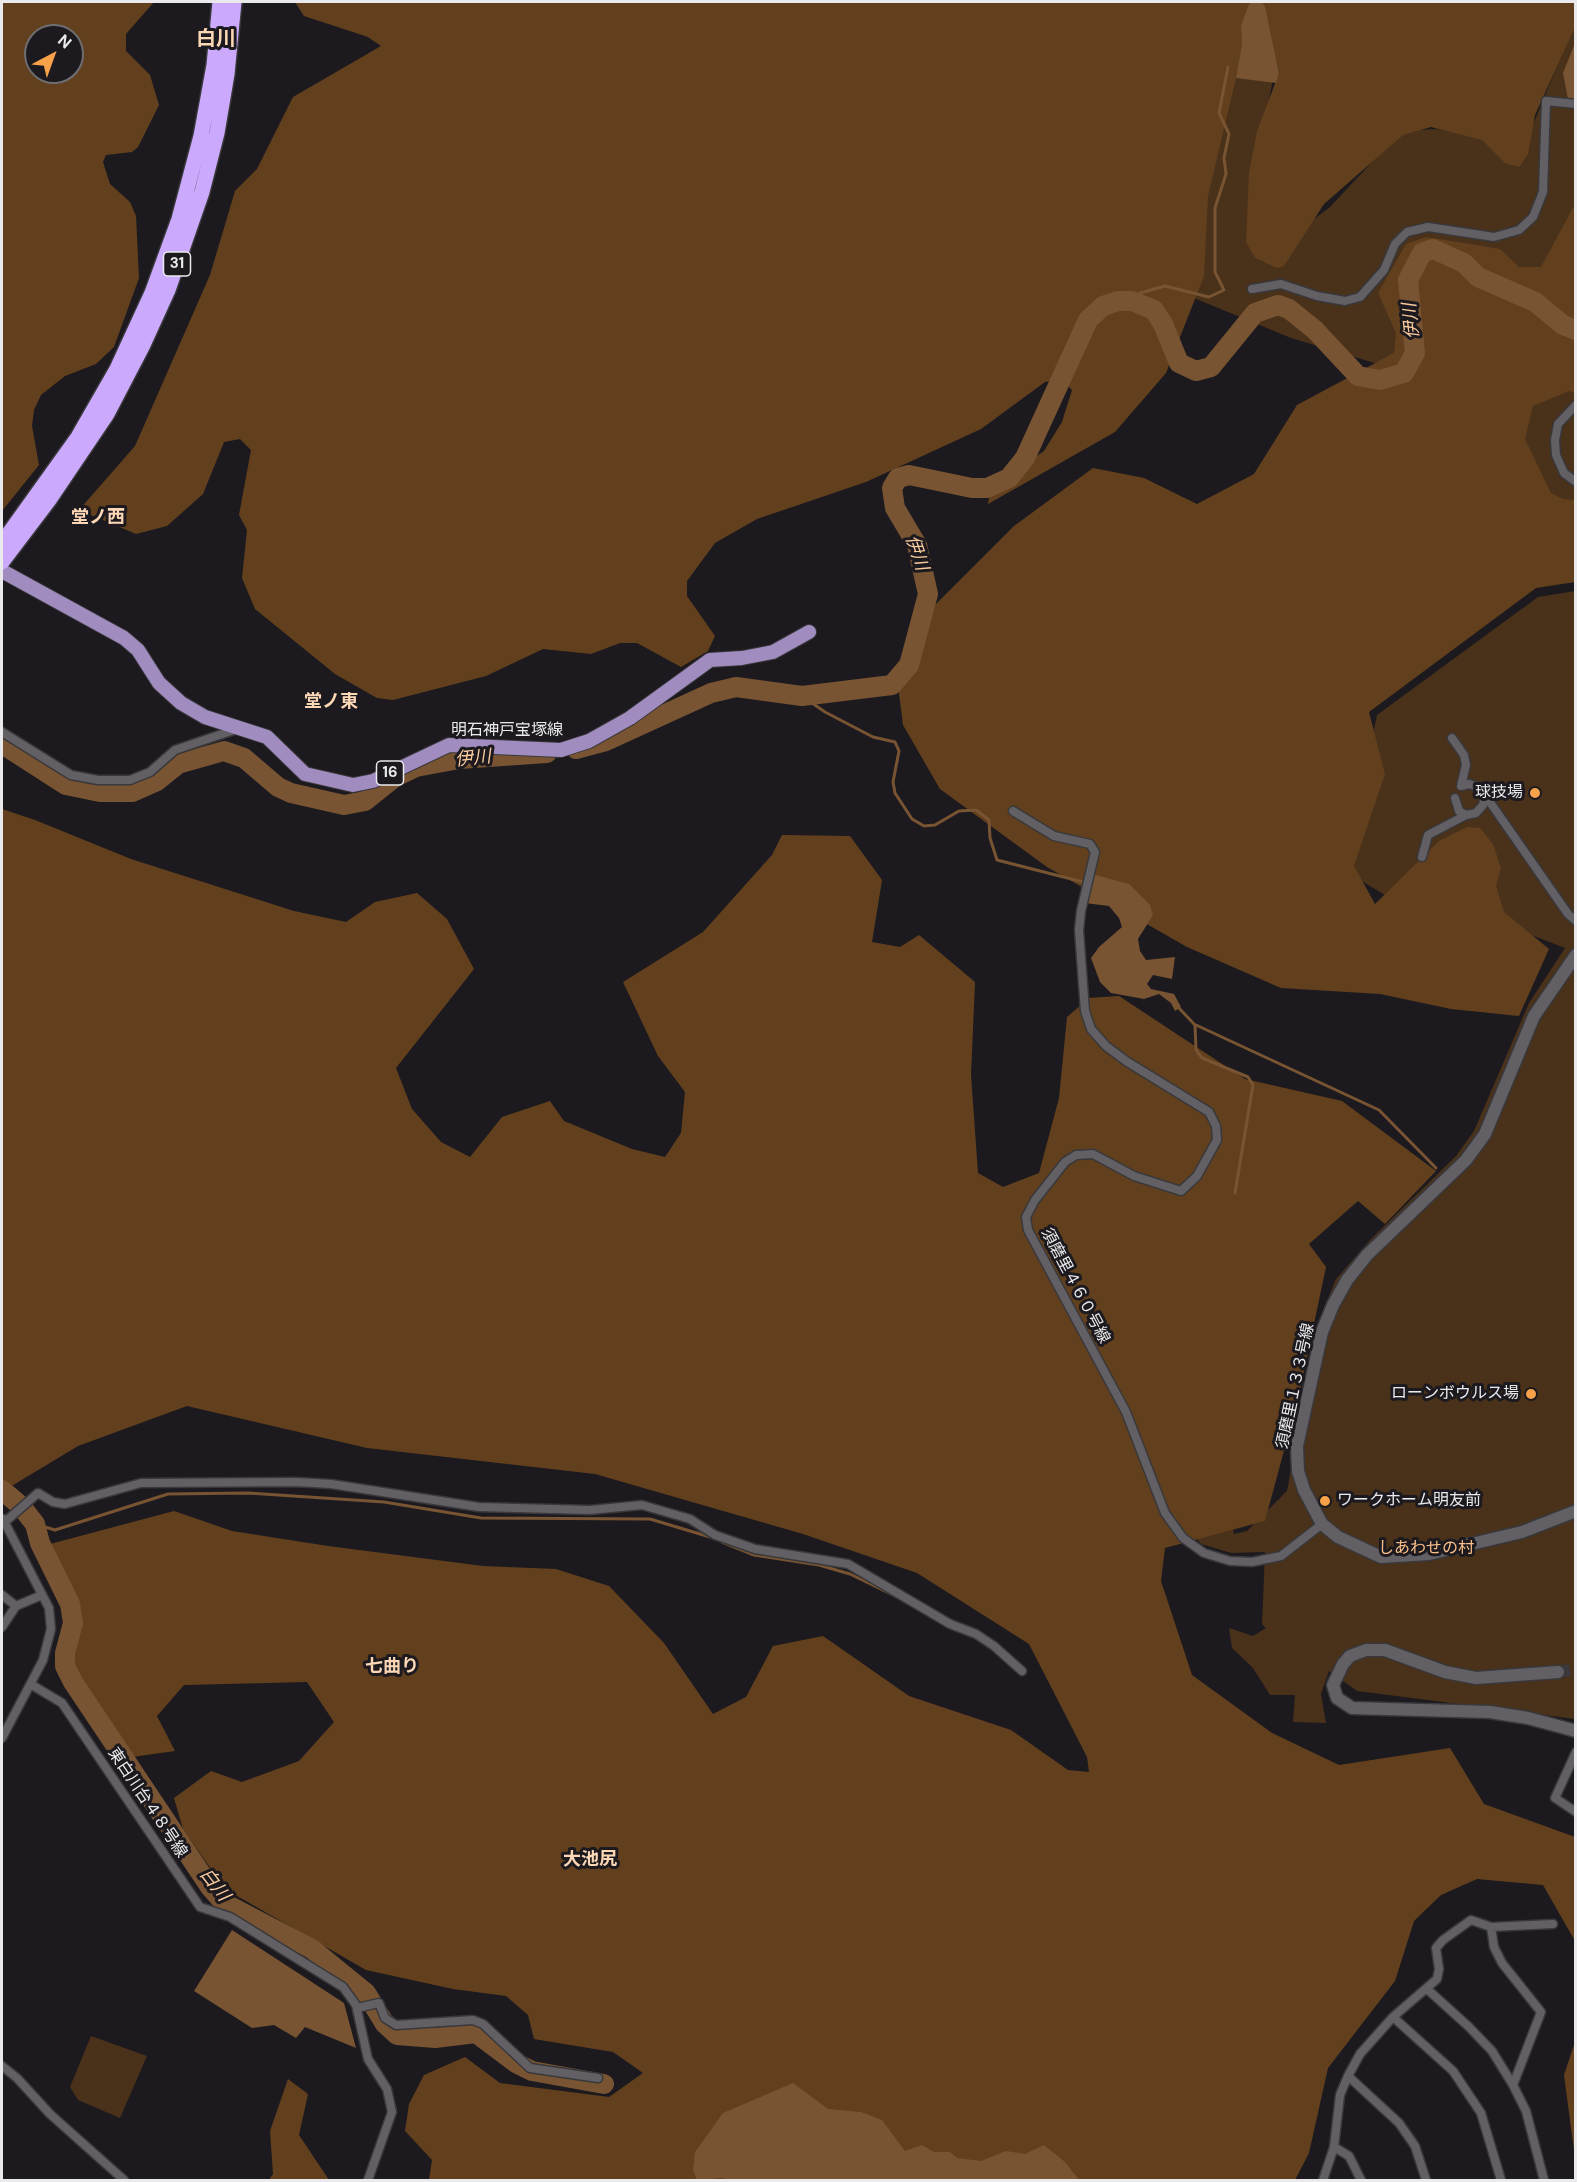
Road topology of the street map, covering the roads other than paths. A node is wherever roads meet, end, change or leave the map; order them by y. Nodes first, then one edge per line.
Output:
1 (220, 2) edge
2 (234, 2) edge
3 (1575, 104) edge
4 (1252, 289) dead end
5 (1575, 405) edge
6 (1575, 482) edge
7 (44, 497) junction
8 (2, 543) edge
9 (3, 571) edge
10 (809, 632) dead end
11 (237, 729) junction
12 (2, 732) edge
13 (1452, 738) dead end
14 (1458, 791) junction
15 (1485, 795) junction
16 (1012, 811) dead end
17 (1466, 815) junction
18 (1422, 857) dead end
19 (1575, 921) edge
20 (1575, 955) edge
21 (1575, 1511) edge
22 (4, 1519) edge
23 (1322, 1524) junction
24 (42, 1594) junction
25 (2, 1595) edge
26 (16, 1606) junction
27 (2, 1627) edge
28 (1022, 1671) dead end
29 (1558, 1672) tunnel mouth
30 (32, 1684) junction
31 (1575, 1731) edge
32 (2, 1738) edge
33 (1575, 1752) edge
34 (1573, 1762) edge
35 (1575, 1812) edge
36 (1553, 1924) dead end
37 (1491, 1927) junction
38 (1427, 1989) junction
39 (357, 2008) junction
40 (1393, 2018) junction
41 (2, 2067) edge
42 (1348, 2076) junction
43 (598, 2078) dead end
44 (1513, 2085) junction
45 (1334, 2147) junction
46 (124, 2181) edge
47 (368, 2181) edge
48 (1323, 2181) edge
49 (1361, 2181) edge
50 (1426, 2181) edge
51 (1501, 2181) edge
52 (1544, 2181) edge

1 - 7 highway, 31
2 - 7 highway, 31
3 - 4 street
5 - 6 street
7 - 8 highway, 31
7 - 9 highway, 31
9 - 11 main road, 明石神戸宝塚線 / 16
10 - 11 main road, 明石神戸宝塚線 / 16
11 - 12 street
13 - 14 street
14 - 15 street
14 - 17 street
15 - 17 street
15 - 19 street
16 - 23 street, 須磨里４６０号線
17 - 18 street
20 - 23 street, 須磨里１３３号線
21 - 23 street, 須磨里１３３号線
22 - 24 street
22 - 28 street
24 - 26 street
24 - 30 street
25 - 26 street
26 - 27 street
29 - 31 street
30 - 32 street
30 - 39 street, 東白川台４８号線
33 - 34 street
34 - 35 street
36 - 37 street
37 - 38 street
37 - 44 street
38 - 40 street
38 - 44 street
39 - 43 street
39 - 47 street, 東白川台４８号線
40 - 42 street
40 - 51 street
41 - 46 street
42 - 45 street
42 - 50 street
44 - 52 street
45 - 48 street
45 - 49 street

